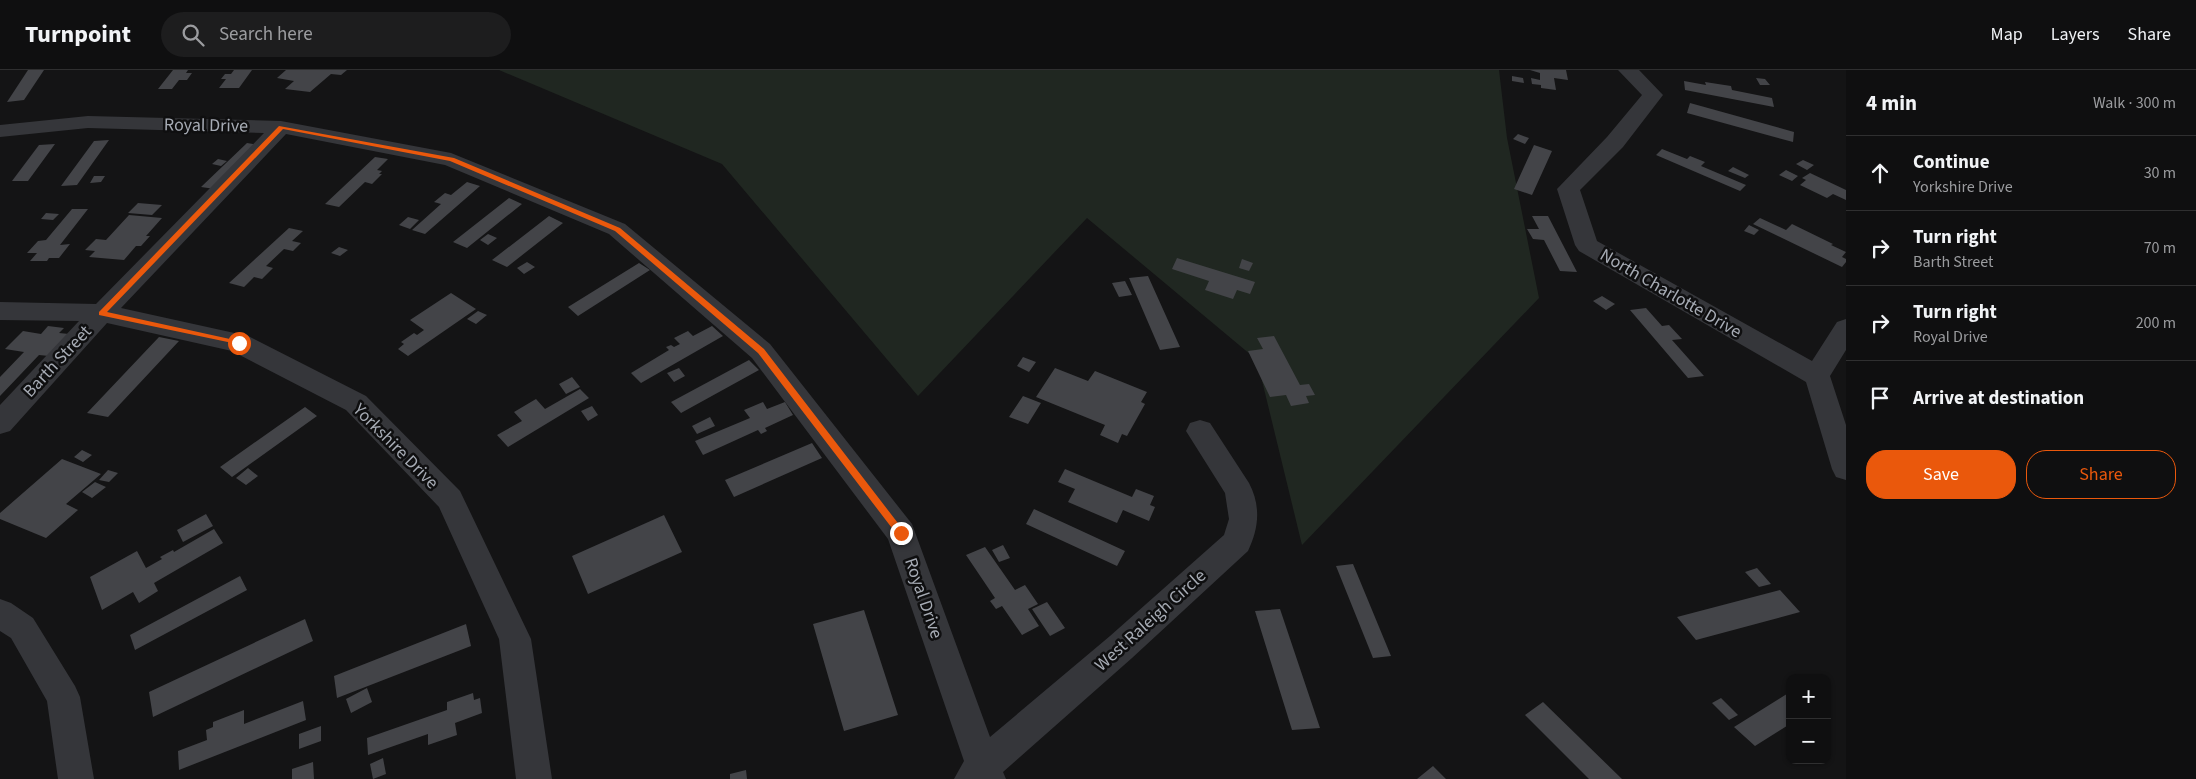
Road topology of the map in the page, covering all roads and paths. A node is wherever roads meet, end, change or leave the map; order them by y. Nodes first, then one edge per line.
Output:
1 (1628, 70) edge
2 (282, 127) junction
3 (0, 131) edge
4 (0, 311) edge
5 (102, 313) junction
6 (1846, 328) edge
7 (1817, 376) junction
8 (0, 423) edge
9 (1200, 431) dead end
10 (1846, 469) edge
11 (0, 613) edge
12 (981, 775) edge
13 (76, 779) edge
14 (534, 779) edge

1 - 7 street, North Charlotte Drive
2 - 3 street, Royal Drive
2 - 5 street, Barth Street
2 - 12 street, Royal Drive
4 - 5 street, Yorkshire Drive
5 - 8 street, Barth Street
5 - 14 street, Yorkshire Drive
6 - 7 street
7 - 10 street
9 - 12 street, West Raleigh Circle
11 - 13 street

